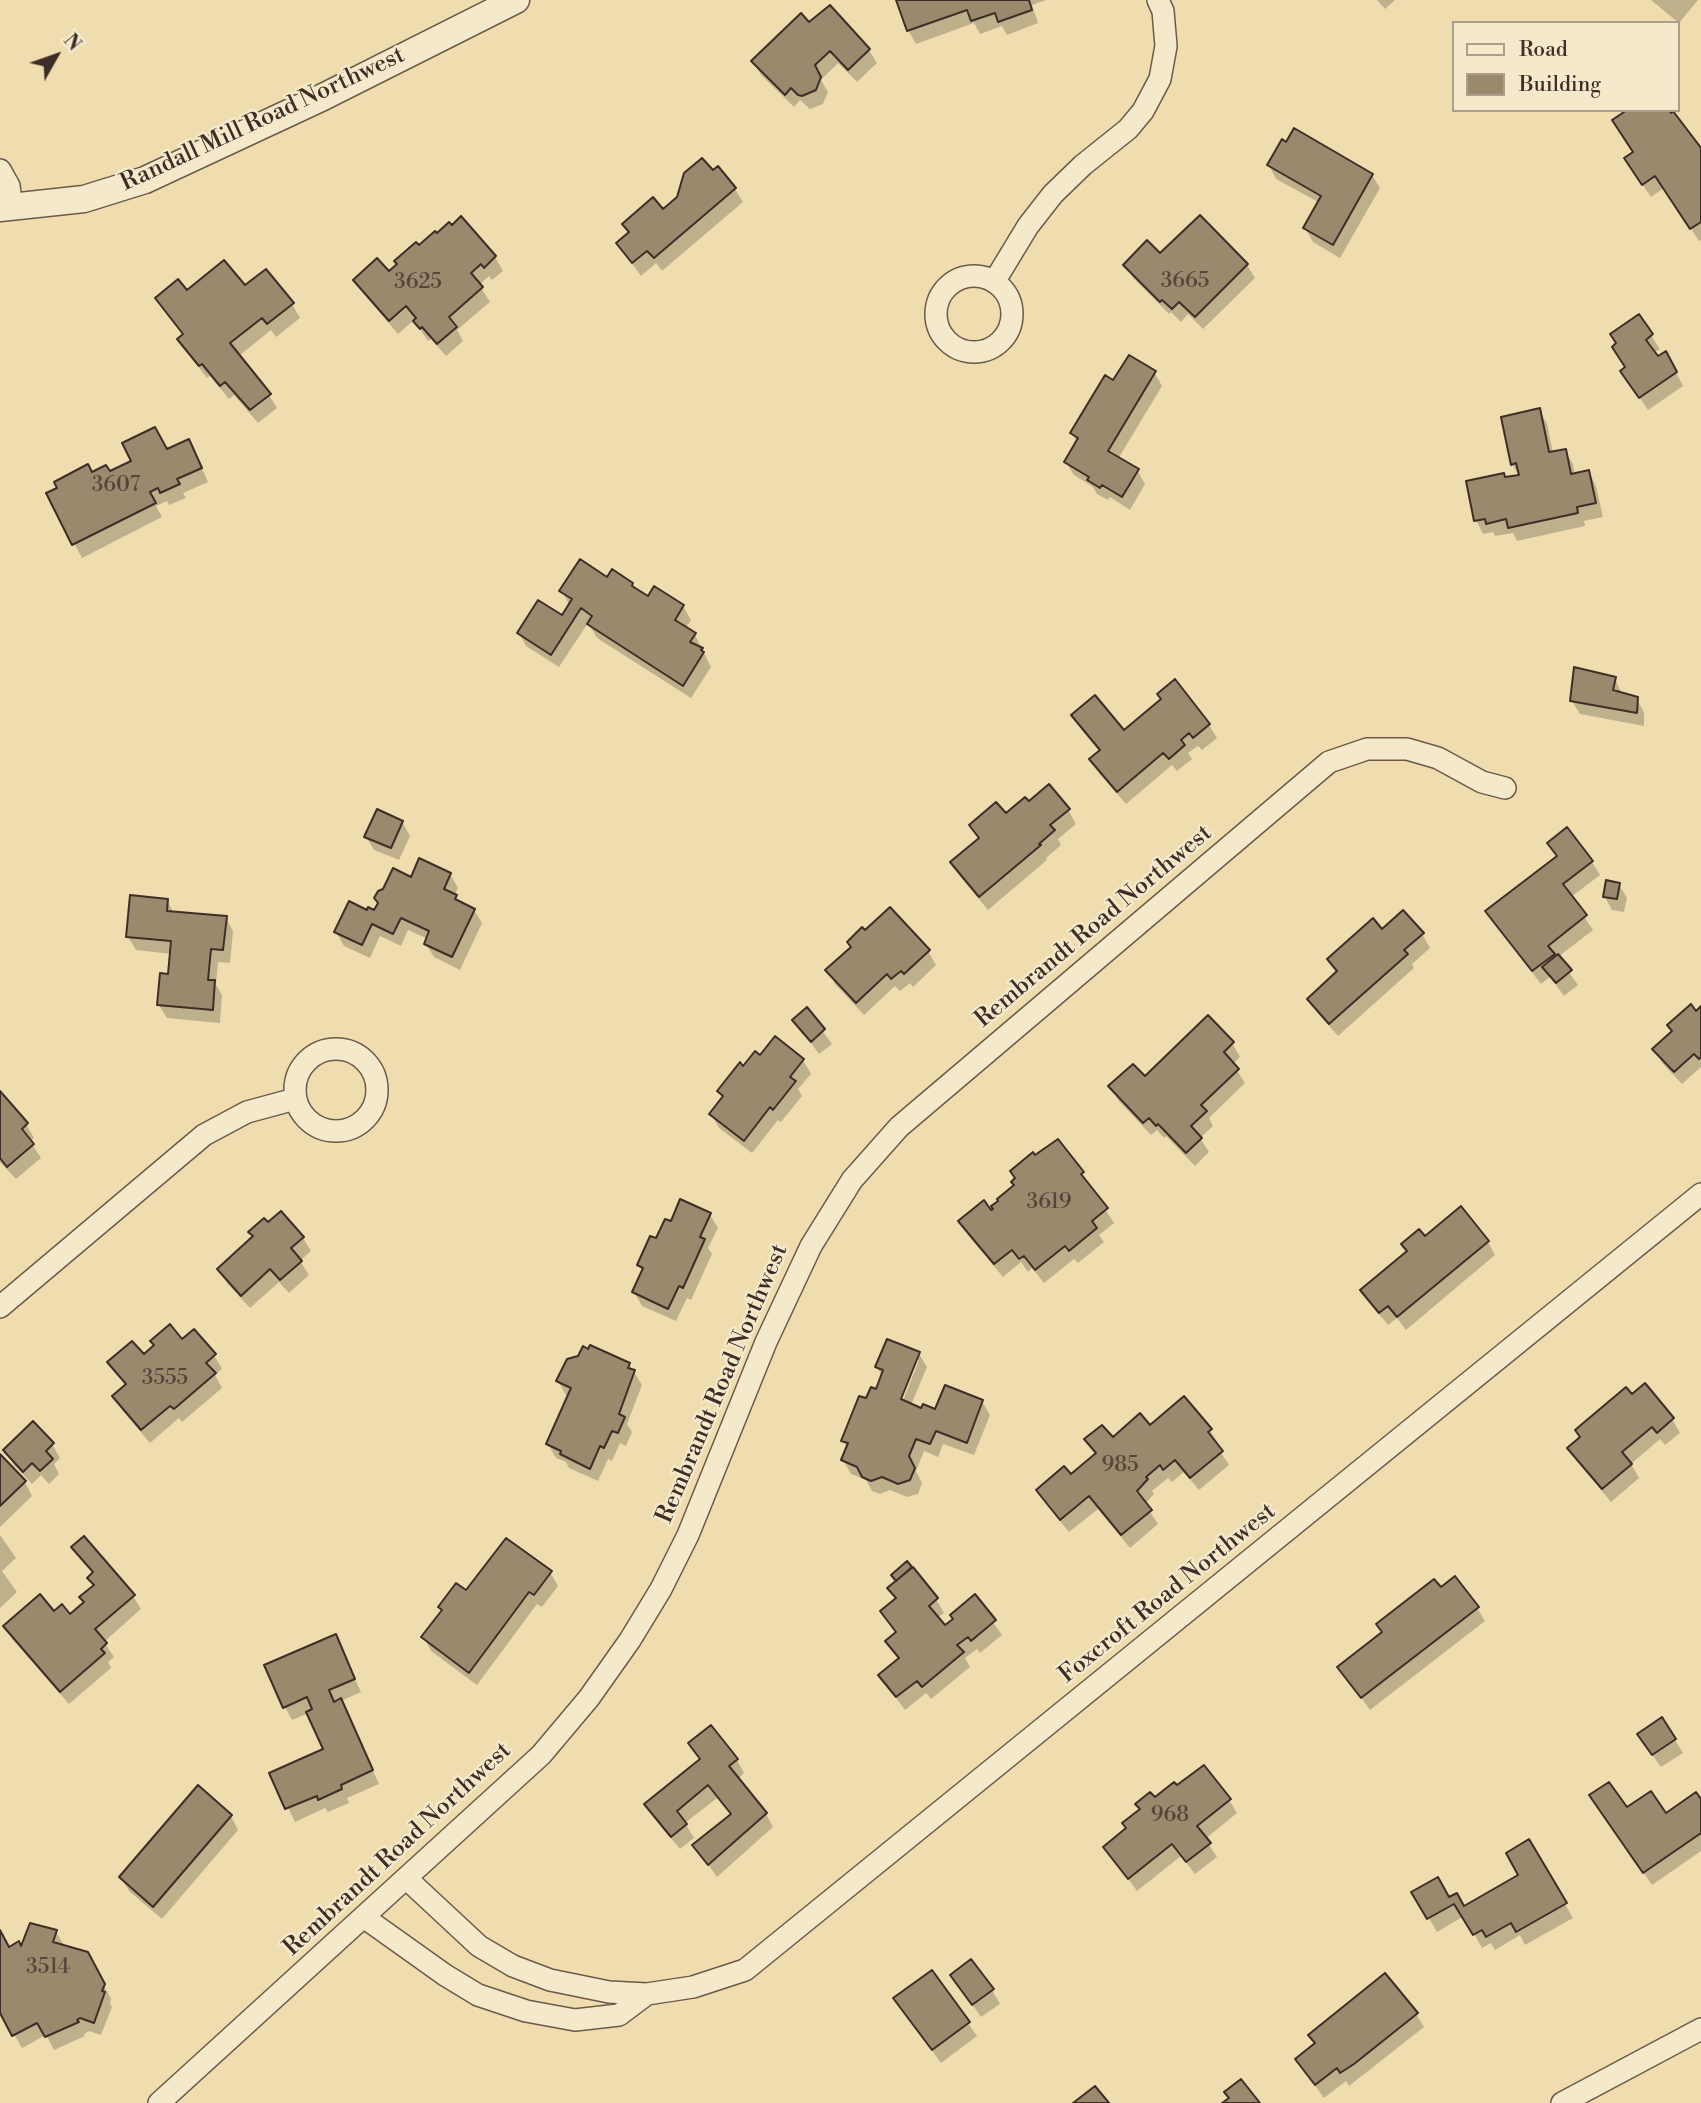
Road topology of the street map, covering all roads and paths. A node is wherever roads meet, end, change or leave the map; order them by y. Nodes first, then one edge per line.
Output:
1 (516, 0) edge
2 (1158, 0) edge
3 (0, 170) edge
4 (6, 208) edge
5 (994, 282) dead end
6 (1505, 788) dead end
7 (295, 1099) dead end
8 (1701, 1194) edge
9 (0, 1307) edge
10 (407, 1879) junction
11 (365, 1918) junction
12 (647, 1994) junction
13 (1701, 2029) edge
14 (159, 2103) edge
15 (1562, 2103) edge

1 - 4 street, Randall Mill Road Northwest
2 - 5 street
3 - 4 street
6 - 10 street, Rembrandt Road Northwest
7 - 9 street
8 - 12 street, Foxcroft Road Northwest
10 - 11 street, Rembrandt Road Northwest
10 - 12 street, Foxcroft Road Northwest
11 - 12 street, Foxcroft Road Northwest
11 - 14 street, Rembrandt Road Northwest
13 - 15 street

